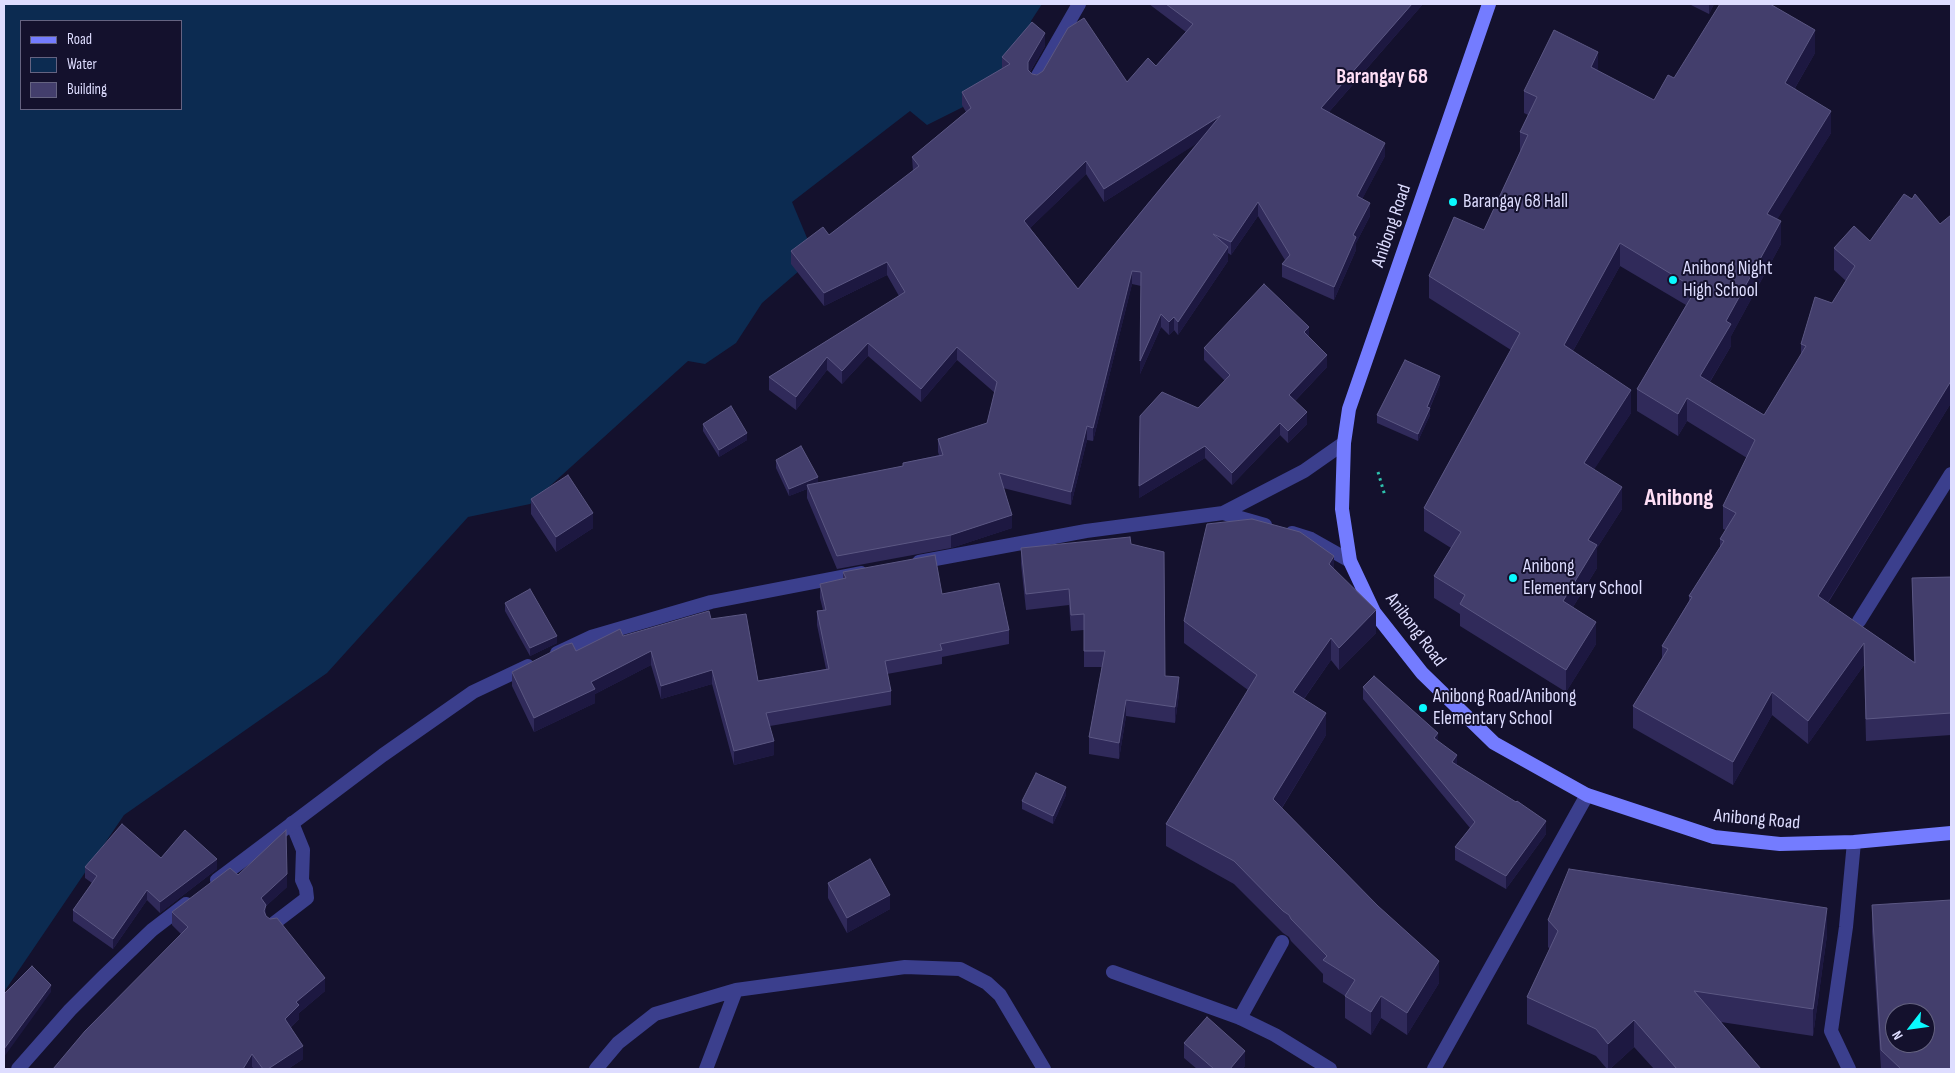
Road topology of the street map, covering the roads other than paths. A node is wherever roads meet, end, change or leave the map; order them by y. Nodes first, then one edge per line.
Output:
1 (1079, 4) edge
2 (1489, 4) edge
3 (1036, 78) edge
4 (1344, 442) junction
5 (1951, 474) edge
6 (1223, 513) junction
7 (1350, 561) junction
8 (906, 564) edge
9 (877, 570) edge
10 (1859, 621) dead end
11 (1587, 795) junction
12 (292, 823) junction
13 (1951, 833) edge
14 (1854, 842) junction
15 (273, 924) edge
16 (1282, 942) dead end
17 (1113, 972) dead end
18 (736, 990) junction
19 (1240, 1018) junction
20 (18, 1069) edge
21 (596, 1069) edge
22 (706, 1069) edge
23 (1044, 1069) edge
24 (1330, 1069) edge
25 (1434, 1069) edge
26 (1849, 1069) edge

1 - 3 street
2 - 4 main road, Anibong Road
4 - 6 street
4 - 7 main road, Anibong Road
5 - 10 street
6 - 7 street
6 - 8 street
7 - 11 main road, Anibong Road
9 - 12 street
11 - 14 main road, Anibong Road
11 - 25 street
12 - 15 street
12 - 20 street
13 - 14 main road, Anibong Road
14 - 26 street
16 - 19 street
17 - 19 street
18 - 21 street
18 - 22 street
18 - 23 street
19 - 24 street

